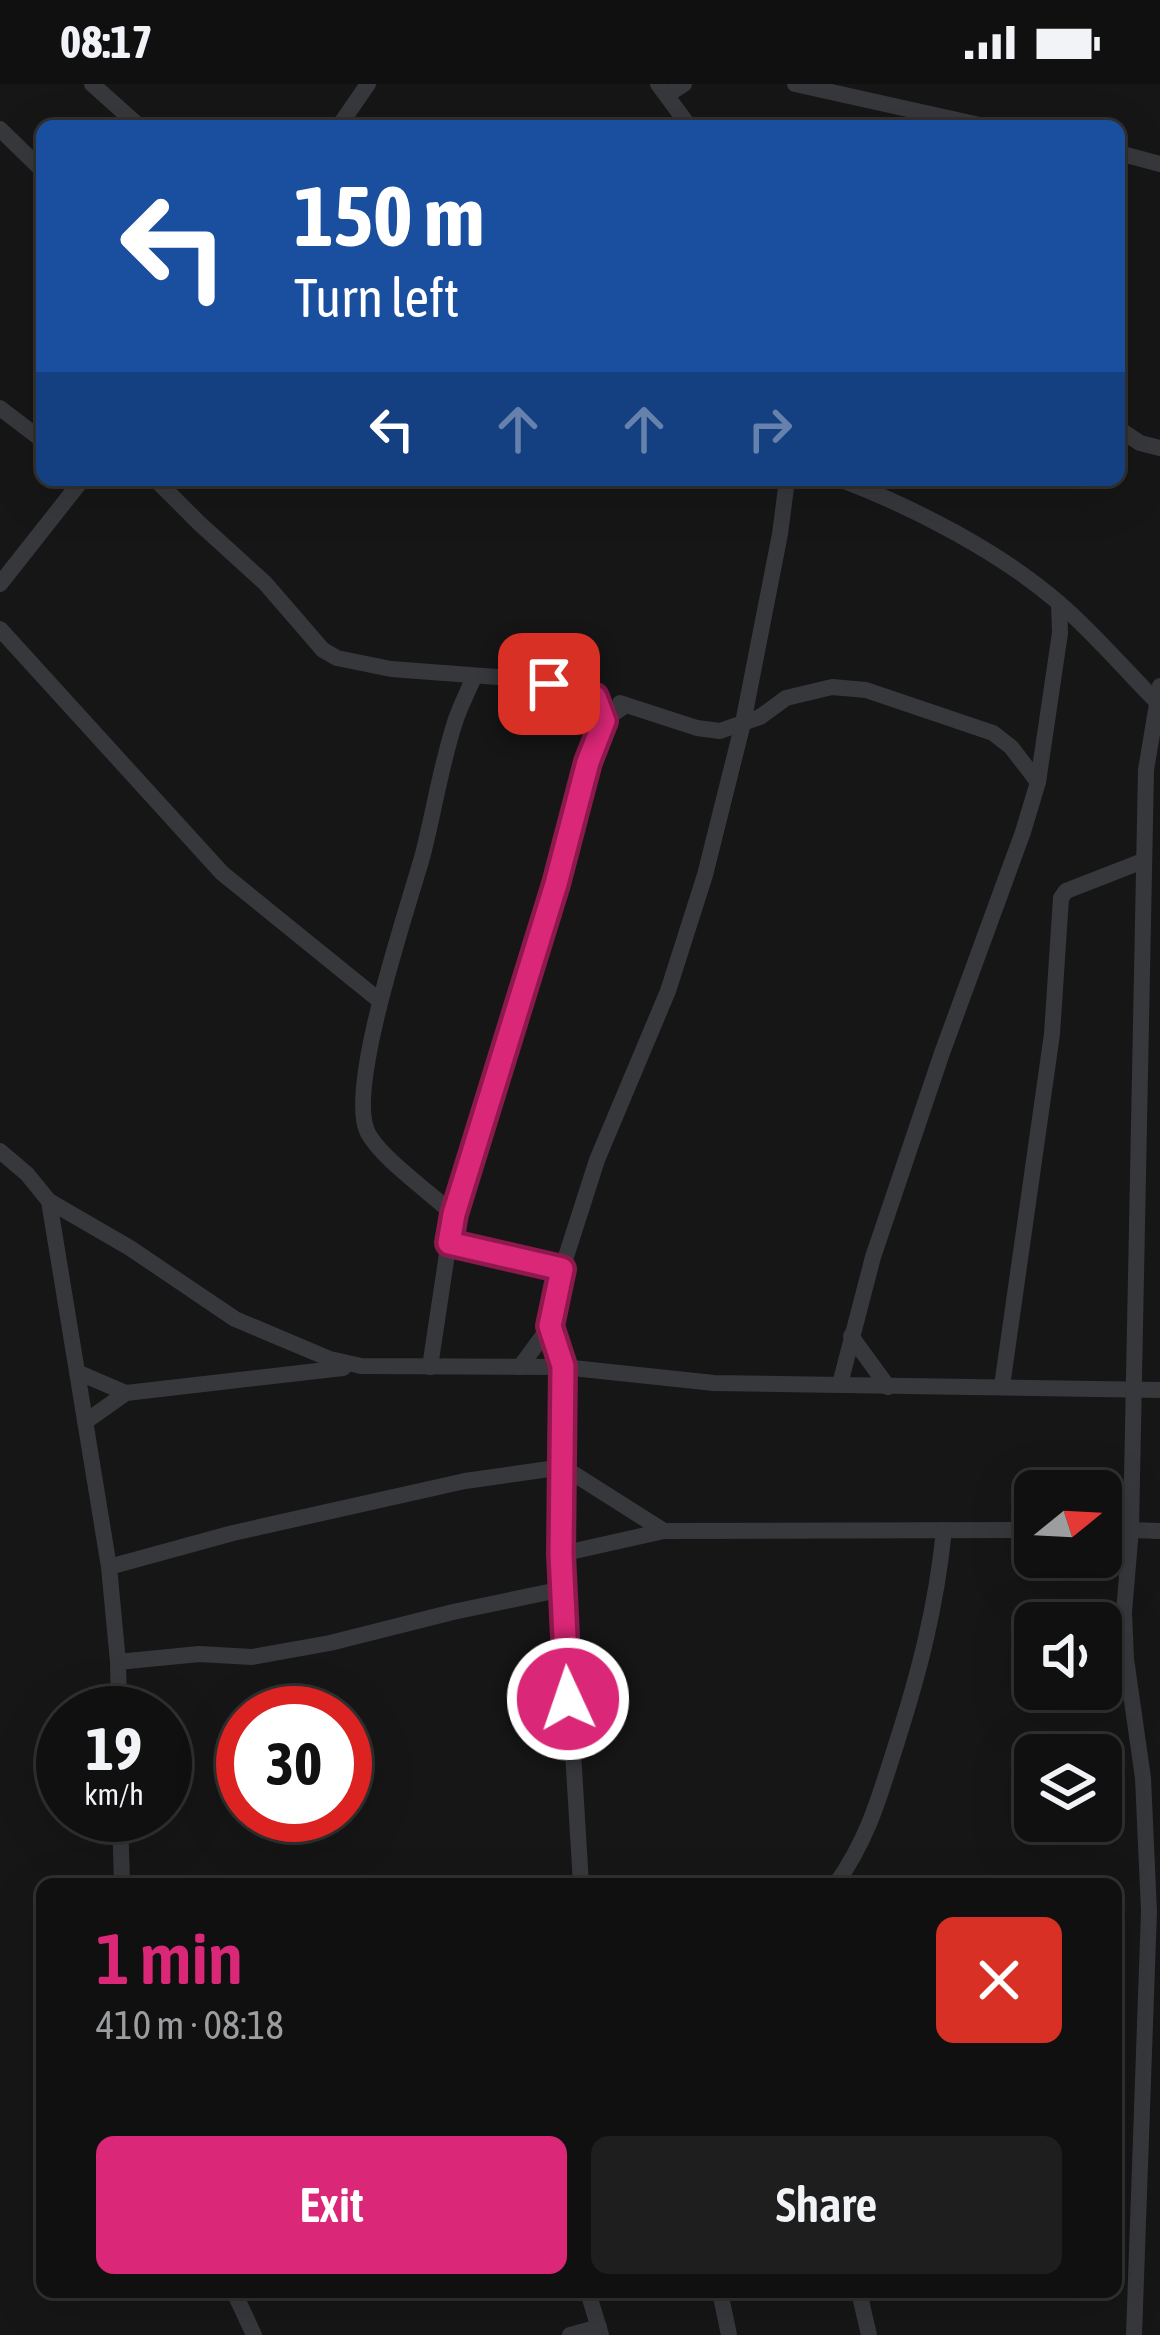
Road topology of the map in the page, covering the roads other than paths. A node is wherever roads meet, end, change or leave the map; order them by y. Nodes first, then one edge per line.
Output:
1 (92, 84) edge
2 (368, 84) edge
3 (684, 84) edge
4 (795, 84) edge
5 (822, 86) edge
6 (663, 90) edge
7 (132, 120) edge
8 (342, 120) edge
9 (684, 120) edge
10 (960, 120) edge
11 (0, 129) edge
12 (1125, 155) edge
13 (36, 164) edge
14 (1160, 164) edge
15 (0, 408) edge
16 (1125, 433) edge
17 (36, 435) edge
18 (1160, 448) edge
19 (77, 486) edge
20 (162, 486) edge
21 (787, 486) edge
22 (855, 486) edge
23 (0, 584) edge
24 (1059, 603) junction
25 (1081, 624) junction
26 (0, 629) edge
27 (1060, 633) junction
28 (474, 677) junction
29 (751, 683) junction
30 (1159, 694) edge
31 (595, 697) junction
32 (786, 698) junction
33 (626, 705) junction
34 (604, 721) junction
35 (743, 723) junction
36 (1153, 772) edge
37 (1038, 782) junction
38 (1143, 861) junction
39 (380, 1001) junction
40 (0, 1151) edge
41 (49, 1201) junction
42 (454, 1214) junction
43 (449, 1243) junction
44 (562, 1269) junction
45 (550, 1326) junction
46 (850, 1336) junction
47 (361, 1366) junction
48 (430, 1366) junction
49 (563, 1366) junction
50 (520, 1367) junction
51 (77, 1372) junction
52 (840, 1384) junction
53 (1002, 1386) junction
54 (887, 1387) junction
55 (1134, 1388) junction
56 (1160, 1390) edge
57 (126, 1393) junction
58 (85, 1422) junction
59 (563, 1468) junction
60 (1122, 1529) edge
61 (1131, 1529) junction
62 (944, 1530) junction
63 (1014, 1530) edge
64 (664, 1531) junction
65 (1160, 1531) edge
66 (561, 1554) junction
67 (109, 1568) junction
68 (563, 1588) junction
69 (118, 1662) junction
70 (118, 1686) edge
71 (1139, 1738) junction
72 (1160, 1748) edge
73 (1152, 1775) edge
74 (121, 1842) edge
75 (122, 1878) edge
76 (583, 1878) edge
77 (840, 1878) edge
78 (1155, 1914) edge
79 (237, 2298) edge
80 (591, 2298) edge
81 (721, 2298) edge
82 (860, 2298) edge
83 (600, 2331) edge
84 (254, 2335) edge
85 (570, 2335) edge
86 (729, 2335) edge
87 (869, 2335) edge
88 (1134, 2335) edge

1 - 7 street
2 - 8 street
3 - 6 street
4 - 5 street
5 - 10 street
6 - 9 street
11 - 13 street
12 - 14 street
15 - 17 street
16 - 18 street
19 - 23 street
20 - 28 street
21 - 29 street
22 - 24 street
24 - 25 street
24 - 27 street
25 - 27 street
25 - 30 street
26 - 39 street
27 - 37 street
28 - 31 street
28 - 39 street
29 - 32 street
29 - 35 street
30 - 36 street
31 - 33 street
31 - 34 street
32 - 35 street
32 - 37 street
33 - 34 street
33 - 35 street
34 - 42 street
35 - 44 street
36 - 38 street
37 - 46 street
38 - 53 street
38 - 55 street
39 - 42 street
40 - 41 street
41 - 47 street
41 - 51 street
42 - 43 street
43 - 44 street
43 - 48 street
44 - 45 street
45 - 49 street
45 - 50 street
46 - 52 street
46 - 54 street
47 - 48 street
47 - 57 street
48 - 50 street
49 - 50 street
49 - 52 street
49 - 59 street
51 - 57 street
51 - 58 street
52 - 54 street
53 - 54 street
53 - 55 street
55 - 56 street
55 - 61 street
57 - 58 street
58 - 67 street
59 - 64 street
59 - 66 street
59 - 67 street
60 - 61 street
61 - 65 street
61 - 71 street
62 - 63 street
62 - 64 street
62 - 77 street
64 - 66 street
66 - 68 street
67 - 69 street
68 - 69 street
68 - 76 street
69 - 70 street
71 - 72 street
71 - 73 street
73 - 78 street
74 - 75 street
78 - 88 street
79 - 84 street
80 - 83 street
81 - 86 street
82 - 87 street
83 - 85 street

